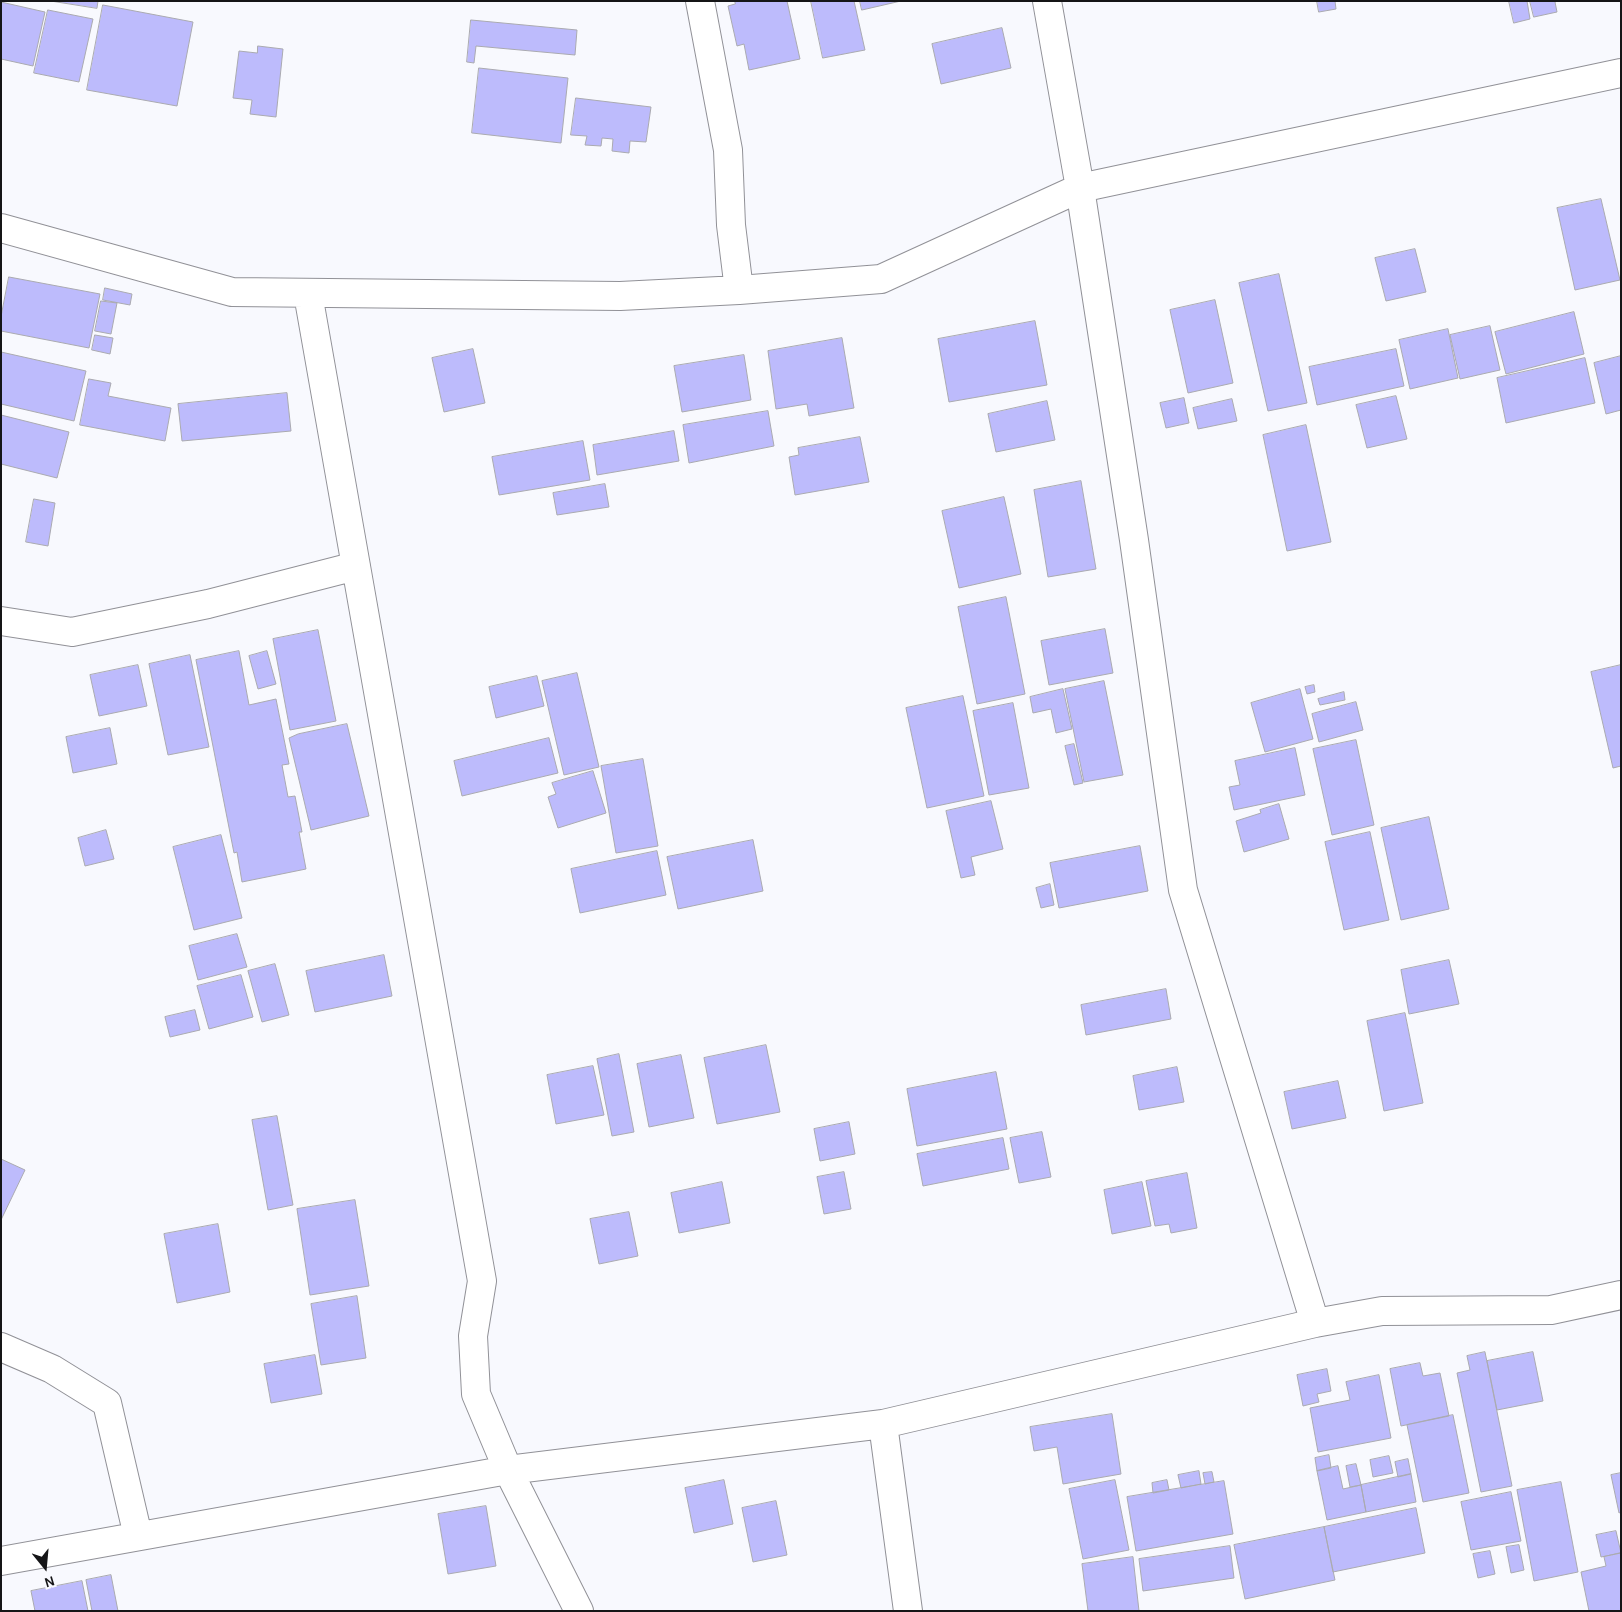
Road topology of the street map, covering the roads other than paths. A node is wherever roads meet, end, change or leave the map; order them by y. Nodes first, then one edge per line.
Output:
1 (700, 1) edge
2 (1047, 1) edge
3 (1621, 73) edge
4 (1080, 188) junction
5 (1, 228) edge
6 (739, 290) junction
7 (308, 294) junction
8 (356, 566) junction
9 (1, 621) edge
10 (1621, 1295) edge
11 (1315, 1323) junction
12 (1, 1347) edge
13 (882, 1424) junction
14 (508, 1470) junction
15 (138, 1536) junction
16 (1, 1561) edge
17 (579, 1611) edge
18 (908, 1611) edge

1 - 6 street
2 - 4 street
3 - 4 street
4 - 6 street
4 - 11 street
5 - 7 street
6 - 7 street
7 - 8 street
8 - 9 street
8 - 14 street
10 - 11 street
11 - 13 street
12 - 15 street
13 - 14 street
13 - 18 street
14 - 15 street
14 - 17 street
15 - 16 street

